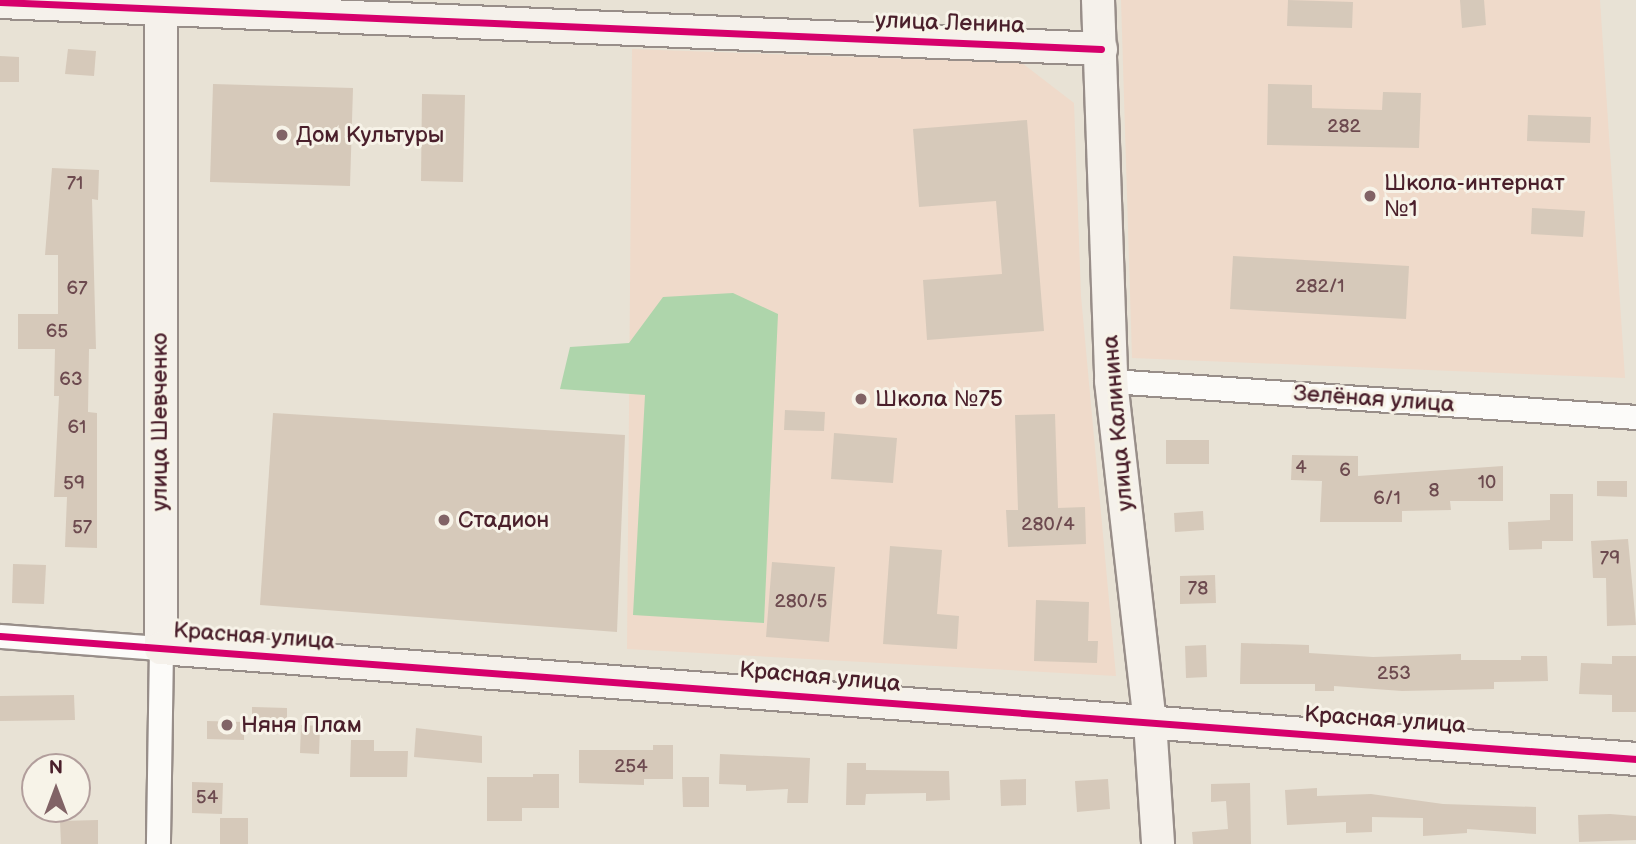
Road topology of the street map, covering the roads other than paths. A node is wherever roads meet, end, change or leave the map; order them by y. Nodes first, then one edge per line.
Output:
1 (1098, 0) edge
2 (0, 2) edge
3 (161, 5) edge
4 (1101, 49) junction
5 (1111, 381) junction
6 (1636, 417) edge
7 (0, 636) edge
8 (161, 649) junction
9 (1150, 722) junction
10 (1636, 759) edge
11 (159, 844) edge
12 (1158, 844) edge

1 - 4 street, улица Калинина
2 - 3 street, улица Ленина
3 - 4 street, улица Ленина
3 - 8 street, улица Шевченко
4 - 5 street, улица Калинина
5 - 6 street, Зелёная улица
5 - 9 street, улица Калинина
7 - 8 street, Красная улица
8 - 9 street, Красная улица
8 - 11 street, улица Шевченко
9 - 10 street, Красная улица
9 - 12 street, улица Калинина

